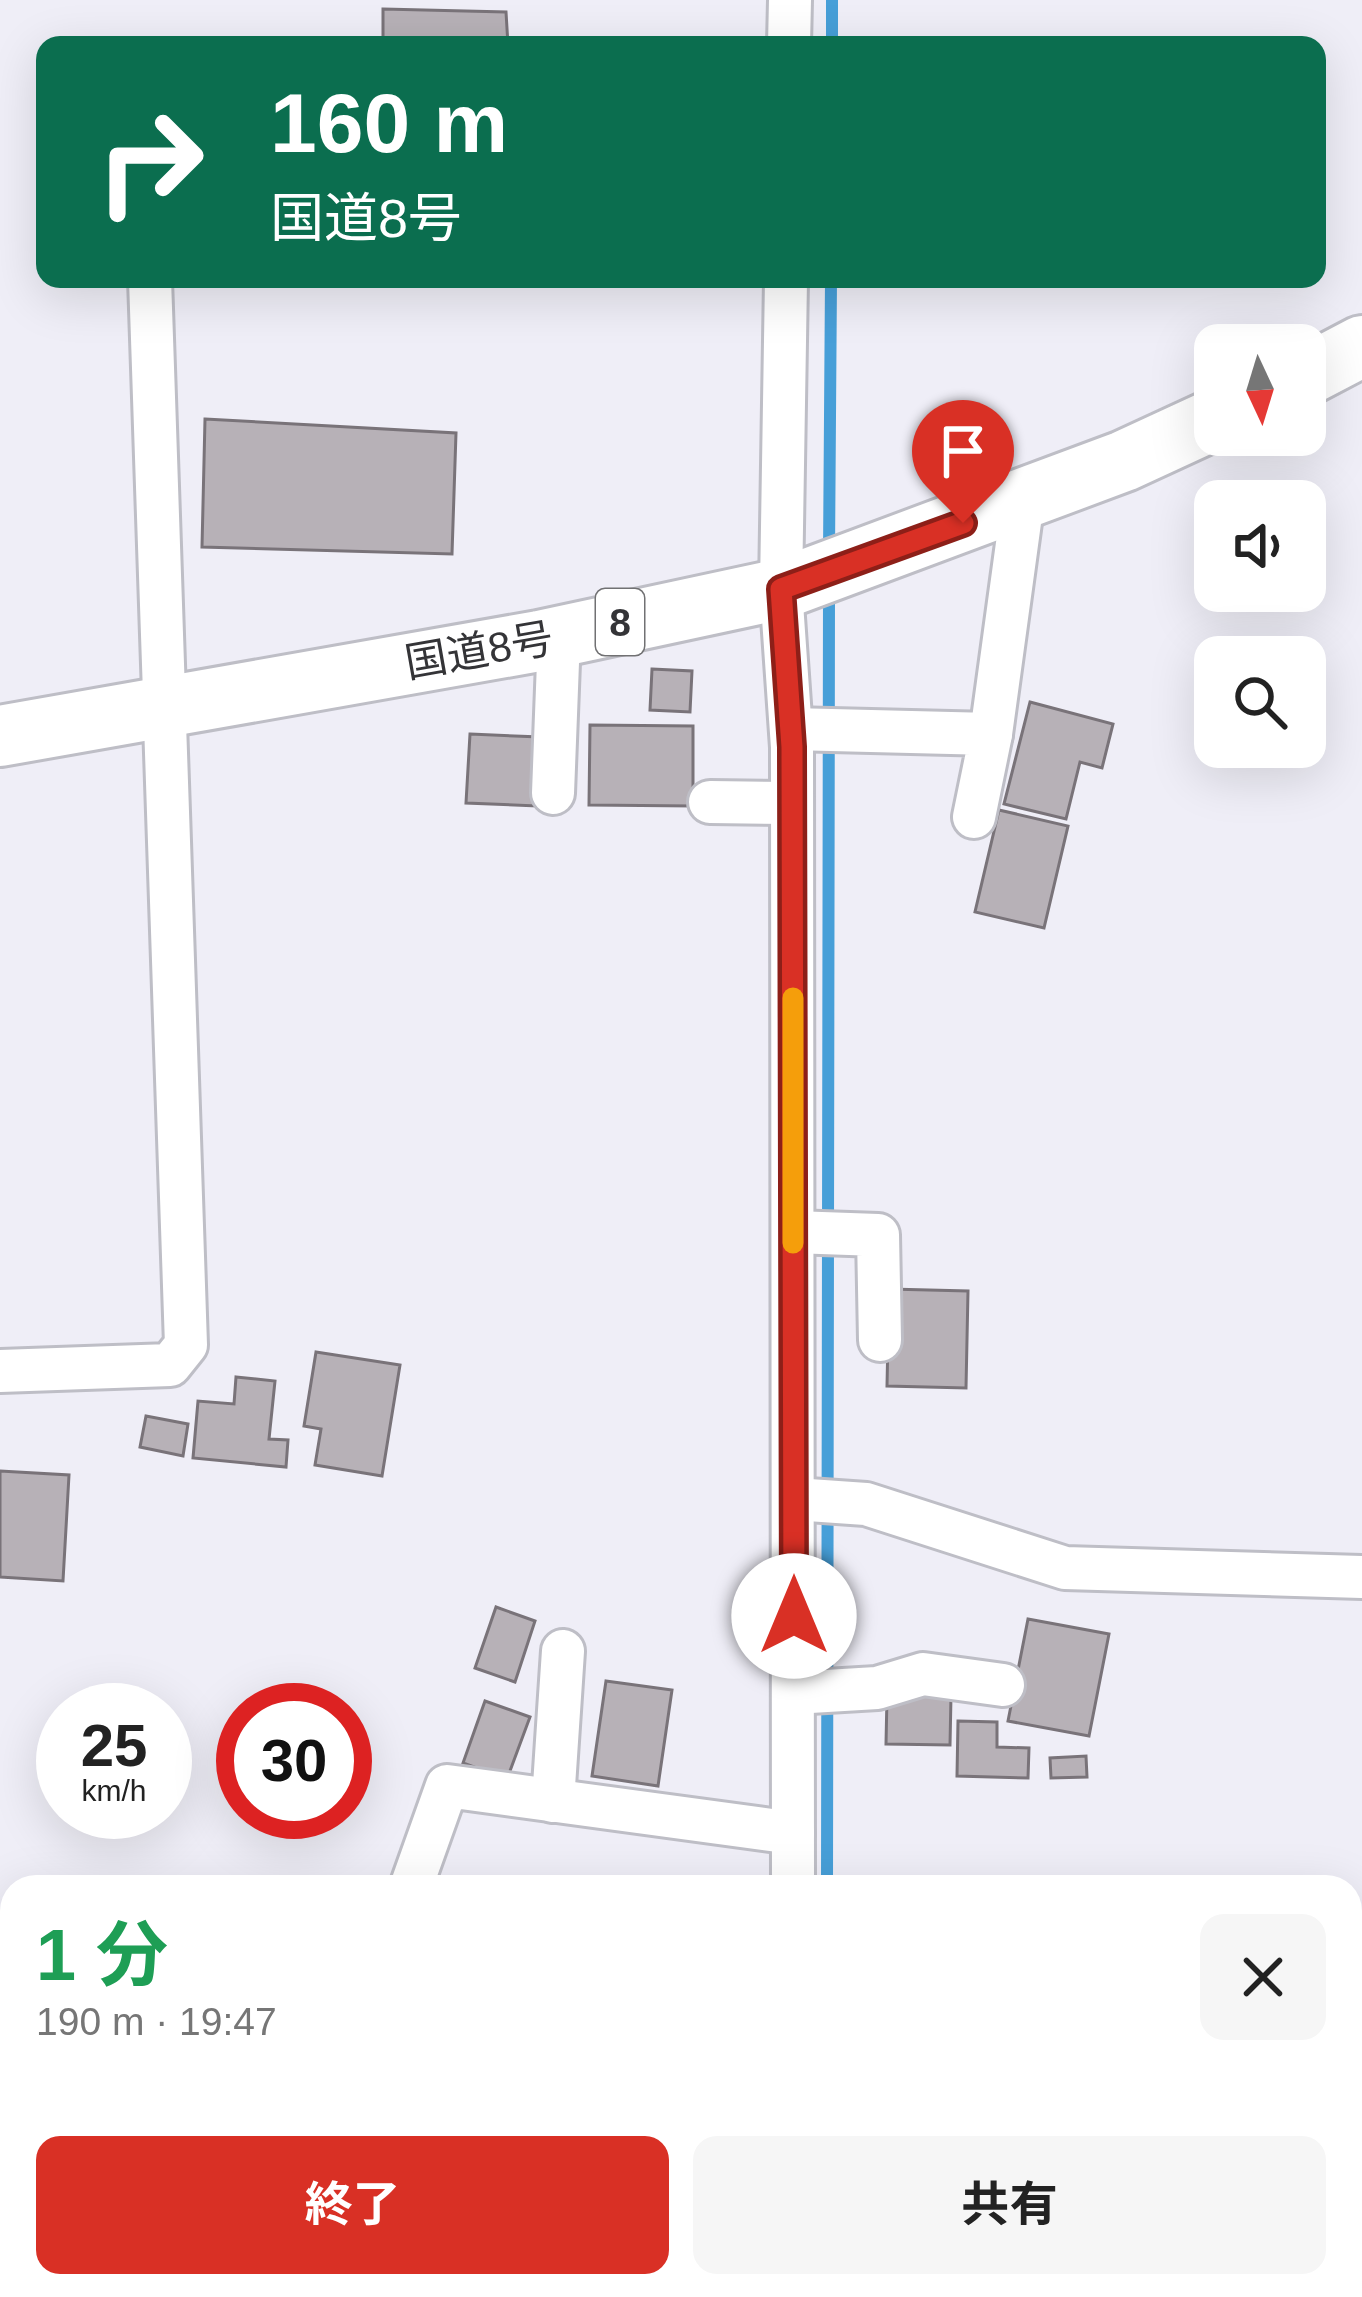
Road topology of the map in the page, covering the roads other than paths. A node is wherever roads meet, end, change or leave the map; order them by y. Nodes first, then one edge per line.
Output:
1 (790, 0) edge
2 (789, 36) edge
3 (150, 288) edge
4 (786, 288) edge
5 (1362, 346) edge
6 (1326, 365) edge
7 (1194, 429) edge
8 (1023, 500) junction
9 (781, 589) junction
10 (559, 636) junction
11 (164, 707) junction
12 (791, 729) junction
13 (991, 734) junction
14 (0, 736) edge
15 (554, 793) dead end
16 (710, 802) dead end
17 (792, 803) junction
18 (974, 817) dead end
19 (793, 1232) junction
20 (880, 1340) dead end
21 (0, 1371) edge
22 (794, 1499) junction
23 (1362, 1577) edge
24 (563, 1651) dead end
25 (1003, 1685) dead end
26 (794, 1693) junction
27 (553, 1801) junction
28 (793, 1833) junction
29 (415, 1875) edge
30 (793, 1875) edge

1 - 2 street
3 - 11 street
4 - 9 street
5 - 6 highway
7 - 8 highway, 国道8号 / 8
8 - 9 highway, 国道8号 / 8
8 - 13 street
9 - 10 highway, 国道8号 / 8
9 - 12 street
10 - 11 highway, 国道8号 / 8
10 - 15 street
11 - 14 highway, 国道8号 / 8
11 - 21 street
12 - 13 street
12 - 17 street
13 - 18 street
16 - 17 street
17 - 19 street
19 - 20 street
19 - 22 street
22 - 23 street
22 - 26 street
24 - 27 street
25 - 26 street
26 - 28 street
27 - 28 street
27 - 29 street
28 - 30 street

